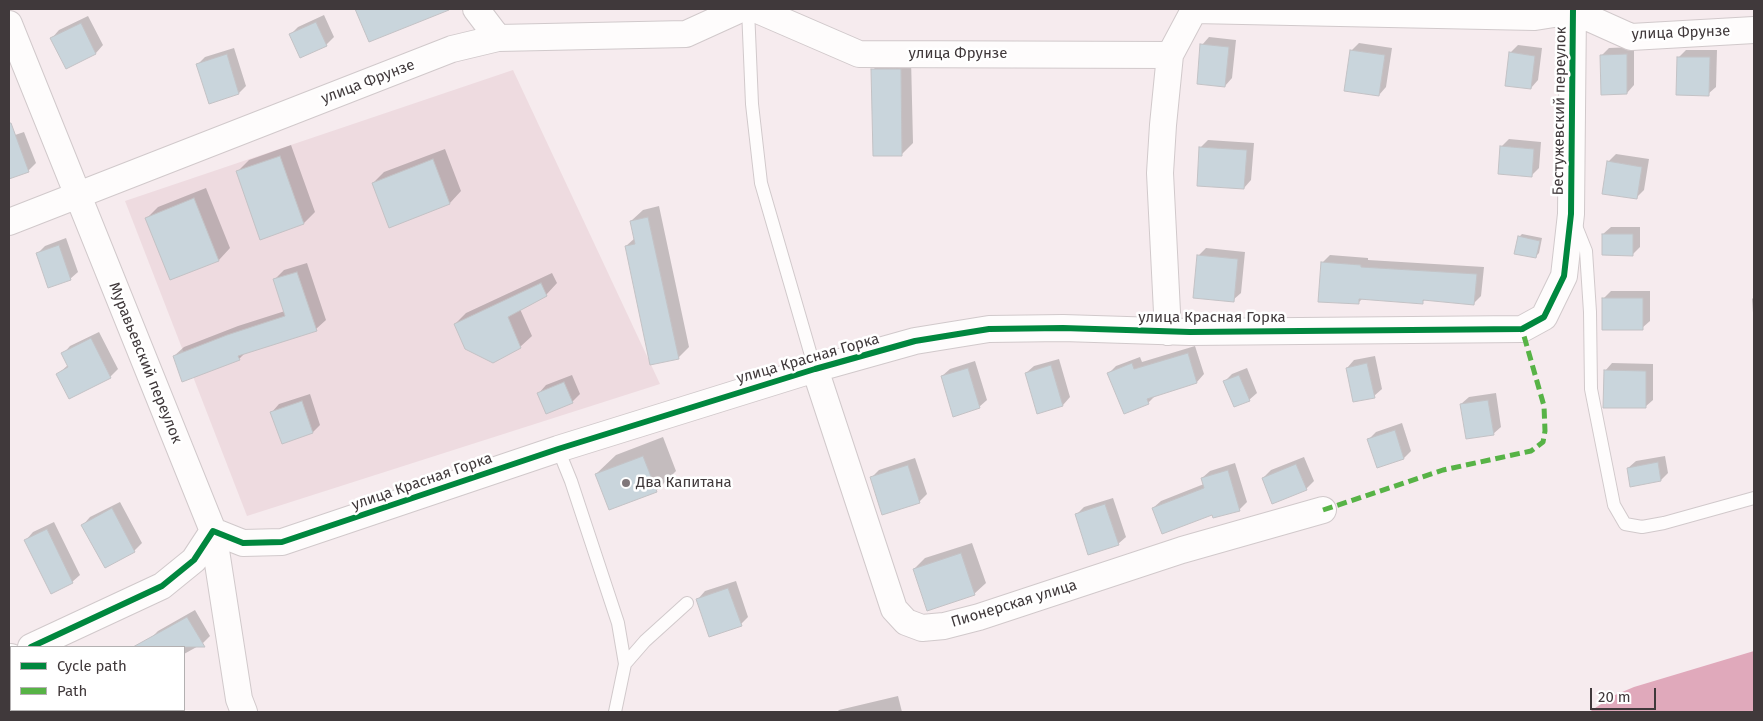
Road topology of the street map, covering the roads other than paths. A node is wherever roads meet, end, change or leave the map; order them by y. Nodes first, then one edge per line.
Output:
1 (476, 9) edge
2 (741, 9) edge
3 (748, 9) edge
4 (755, 9) edge
5 (1193, 9) edge
6 (1573, 10) edge
7 (9, 24) edge
8 (1754, 30) edge
9 (498, 38) junction
10 (1170, 55) junction
11 (77, 194) junction
12 (1571, 214) junction
13 (9, 222) edge
14 (1168, 332) junction
15 (815, 368) junction
16 (558, 449) junction
17 (1754, 498) edge
18 (1323, 510) dead end
19 (213, 531) junction
20 (687, 603) dead end
21 (33, 646) edge
22 (625, 664) junction
23 (244, 712) edge
24 (615, 712) edge

1 - 9 street
2 - 9 street, улица Фрунзе
3 - 15 lane
4 - 10 street, улица Фрунзе
5 - 6 street
5 - 10 street
6 - 8 street, улица Фрунзе
6 - 12 street, Бестужевский переулок
7 - 11 street, Муравьевский переулок
9 - 11 street, улица Фрунзе
10 - 14 street
11 - 13 street, улица Фрунзе
11 - 19 street, Муравьевский переулок
12 - 14 street, улица Красная Горка
12 - 17 lane
14 - 15 street, улица Красная Горка
15 - 16 street, улица Красная Горка
15 - 18 street, Пионерская улица
16 - 19 street, улица Красная Горка
16 - 22 lane
19 - 21 street
19 - 23 street, Муравьевский переулок
20 - 22 lane
22 - 24 lane

